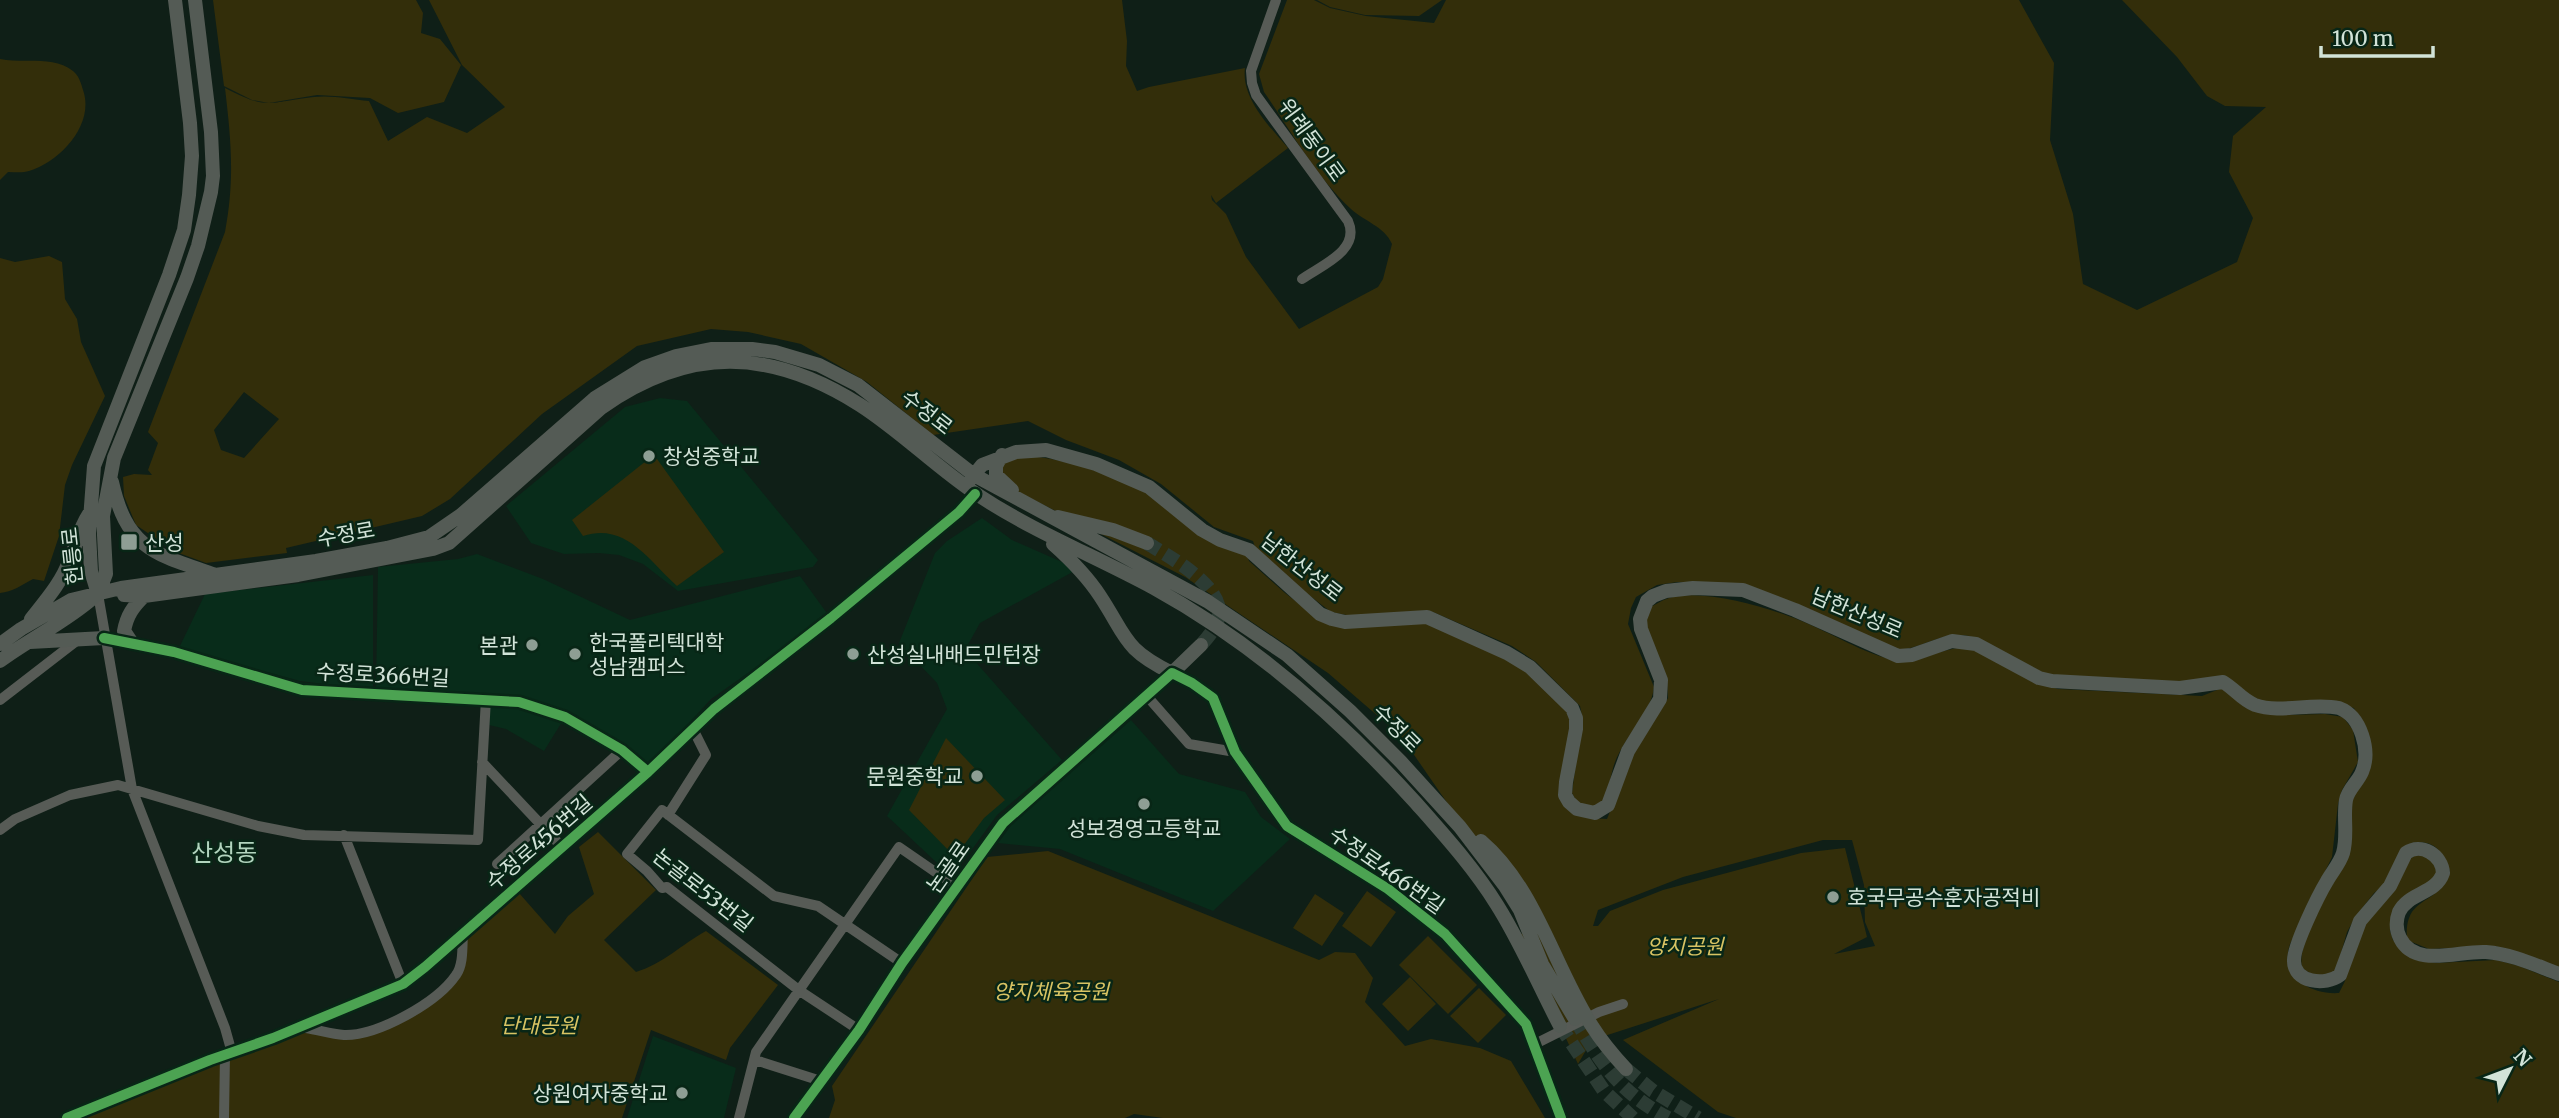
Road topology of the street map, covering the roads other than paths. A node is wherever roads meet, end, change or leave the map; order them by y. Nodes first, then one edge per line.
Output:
1 (174, 0) edge
2 (195, 0) edge
3 (1276, 0) edge
4 (1302, 279) dead end
5 (932, 441) junction
6 (1002, 455) junction
7 (114, 457) junction
8 (975, 484) junction
9 (1030, 506) junction
10 (89, 514) junction
11 (1045, 515) junction
12 (1035, 530) junction
13 (433, 542) junction
14 (1147, 543) tunnel mouth
15 (218, 576) junction
16 (98, 594) junction
17 (144, 596) junction
18 (25, 635) junction
19 (82, 637) junction
20 (104, 638) junction
21 (132, 643) junction
22 (0, 645) edge
23 (1201, 645) tunnel mouth
24 (0, 661) edge
25 (1171, 673) junction
26 (1146, 695) junction
27 (486, 699) junction
28 (0, 700) edge
29 (693, 729) junction
30 (622, 750) junction
31 (1235, 752) junction
32 (482, 762) junction
33 (648, 772) junction
34 (132, 789) junction
35 (665, 813) junction
36 (541, 824) junction
37 (0, 830) edge
38 (344, 835) junction
39 (562, 847) junction
40 (497, 864) dead end
41 (957, 887) junction
42 (846, 926) junction
43 (463, 932) junction
44 (902, 963) junction
45 (2559, 974) edge
46 (402, 984) junction
47 (800, 990) junction
48 (1623, 1003) dead end
49 (1581, 1019) junction
50 (301, 1025) junction
51 (1560, 1026) tunnel mouth
52 (859, 1030) junction
53 (1533, 1045) junction
54 (228, 1054) junction
55 (755, 1060) junction
56 (1626, 1069) tunnel mouth
57 (821, 1081) junction
58 (67, 1118) edge
59 (224, 1118) edge
60 (739, 1118) edge
61 (794, 1118) edge
62 (1561, 1118) edge

1 - 10 main road, 헌릉로
2 - 7 main road, 헌릉로
3 - 4 street, 위례동이로
5 - 6 main road
5 - 8 main road, 수정로
5 - 13 main road, 수정로
6 - 8 main road, 남한산성로
6 - 9 main road
6 - 45 main road, 남한산성로
7 - 15 main road
7 - 16 main road, 헌릉로
8 - 9 main road, 수정로
8 - 12 main road, 수정로
8 - 13 main road, 수정로
8 - 29 street, 수정로456번길
9 - 11 main road, 수정로
10 - 16 main road, 헌릉로
10 - 18 main road
11 - 14 main road
11 - 49 main road, 수정로
12 - 25 main road
12 - 51 main road, 수정로
13 - 15 main road, 수정로
13 - 17 main road, 수정로
15 - 16 main road, 수정로
16 - 17 main road, 수정로
16 - 18 main road, 수정로
16 - 20 street
17 - 21 main road
18 - 19 main road
18 - 22 main road, 수정로
18 - 24 main road, 수정로
19 - 20 main road
19 - 28 street
20 - 21 street, 수정로366번길
20 - 34 street
21 - 27 street, 수정로366번길
23 - 25 main road
25 - 26 street, 논골로
25 - 31 street, 수정로466번길
26 - 31 street
26 - 41 street, 논골로
27 - 30 street, 수정로366번길
27 - 32 street
29 - 33 street, 수정로456번길
29 - 35 street
30 - 33 street, 수정로366번길
30 - 36 street
31 - 53 street, 수정로466번길
32 - 36 street
32 - 38 street
33 - 39 street, 수정로456번길
34 - 37 street
34 - 38 street
34 - 54 street
35 - 42 street
35 - 47 street, 논골로53번길
36 - 39 street
36 - 40 street
38 - 46 street
39 - 43 street, 수정로456번길
41 - 42 street
41 - 44 street, 논골로
42 - 44 street
42 - 47 street
43 - 46 street, 수정로456번길
43 - 50 street
44 - 52 street, 논골로
46 - 50 street, 수정로456번길
47 - 52 street, 논골로53번길
47 - 55 street
48 - 49 street
49 - 53 street
49 - 56 main road, 수정로
50 - 54 street, 수정로456번길
52 - 57 street, 논골로
53 - 62 street, 수정로466번길
54 - 58 street, 수정로456번길
54 - 59 street
55 - 57 street
55 - 60 street
57 - 61 street, 논골로

